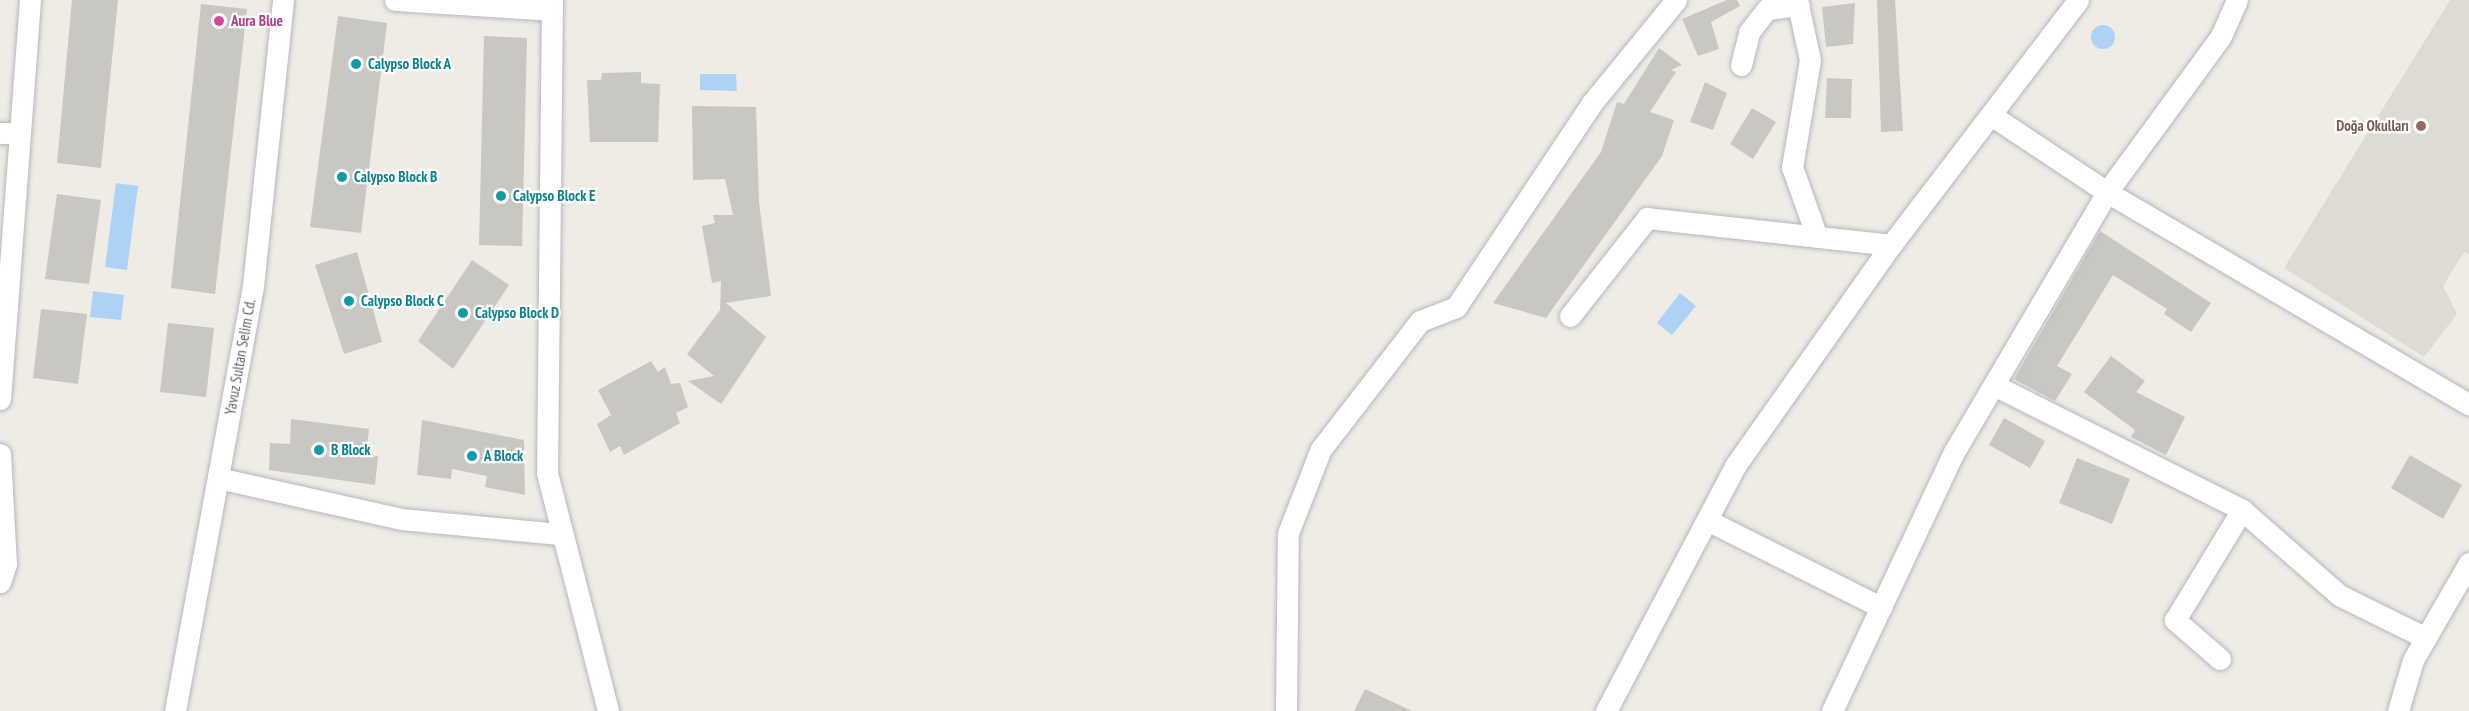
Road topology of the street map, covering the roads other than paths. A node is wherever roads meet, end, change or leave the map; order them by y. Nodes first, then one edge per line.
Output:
1 (30, 0) edge
2 (283, 0) edge
3 (395, 0) edge
4 (1676, 0) edge
5 (2078, 0) edge
6 (2238, 0) edge
7 (1798, 2) edge
8 (552, 5) edge
9 (1741, 65) dead end
10 (1991, 116) junction
11 (10, 133) edge
12 (2107, 192) junction
13 (1817, 237) junction
14 (1891, 244) junction
15 (1570, 316) dead end
16 (1994, 385) junction
17 (0, 399) edge
18 (2469, 404) edge
19 (0, 454) edge
20 (218, 478) junction
21 (2242, 510) junction
22 (1707, 520) junction
23 (559, 534) junction
24 (2469, 563) edge
25 (0, 582) edge
26 (1881, 607) junction
27 (2426, 638) junction
28 (2220, 659) dead end
29 (175, 711) edge
30 (608, 711) edge
31 (1287, 711) edge
32 (1606, 711) edge
33 (1832, 711) edge
34 (2398, 711) edge

1 - 11 street
2 - 20 street, Yavuz Sultan Selim Cd.
3 - 8 street
4 - 31 street
5 - 10 street
6 - 12 street
7 - 9 street
7 - 13 street
8 - 23 street
10 - 12 street
10 - 14 street
11 - 17 street
12 - 16 street
12 - 18 street
13 - 14 street
13 - 15 street
14 - 22 street
16 - 21 street
16 - 26 street
19 - 25 street
20 - 23 street
20 - 29 street, Yavuz Sultan Selim Cd.
21 - 27 street
21 - 28 street
22 - 26 street
22 - 32 street
23 - 30 street
24 - 27 street
26 - 33 street
27 - 34 street

